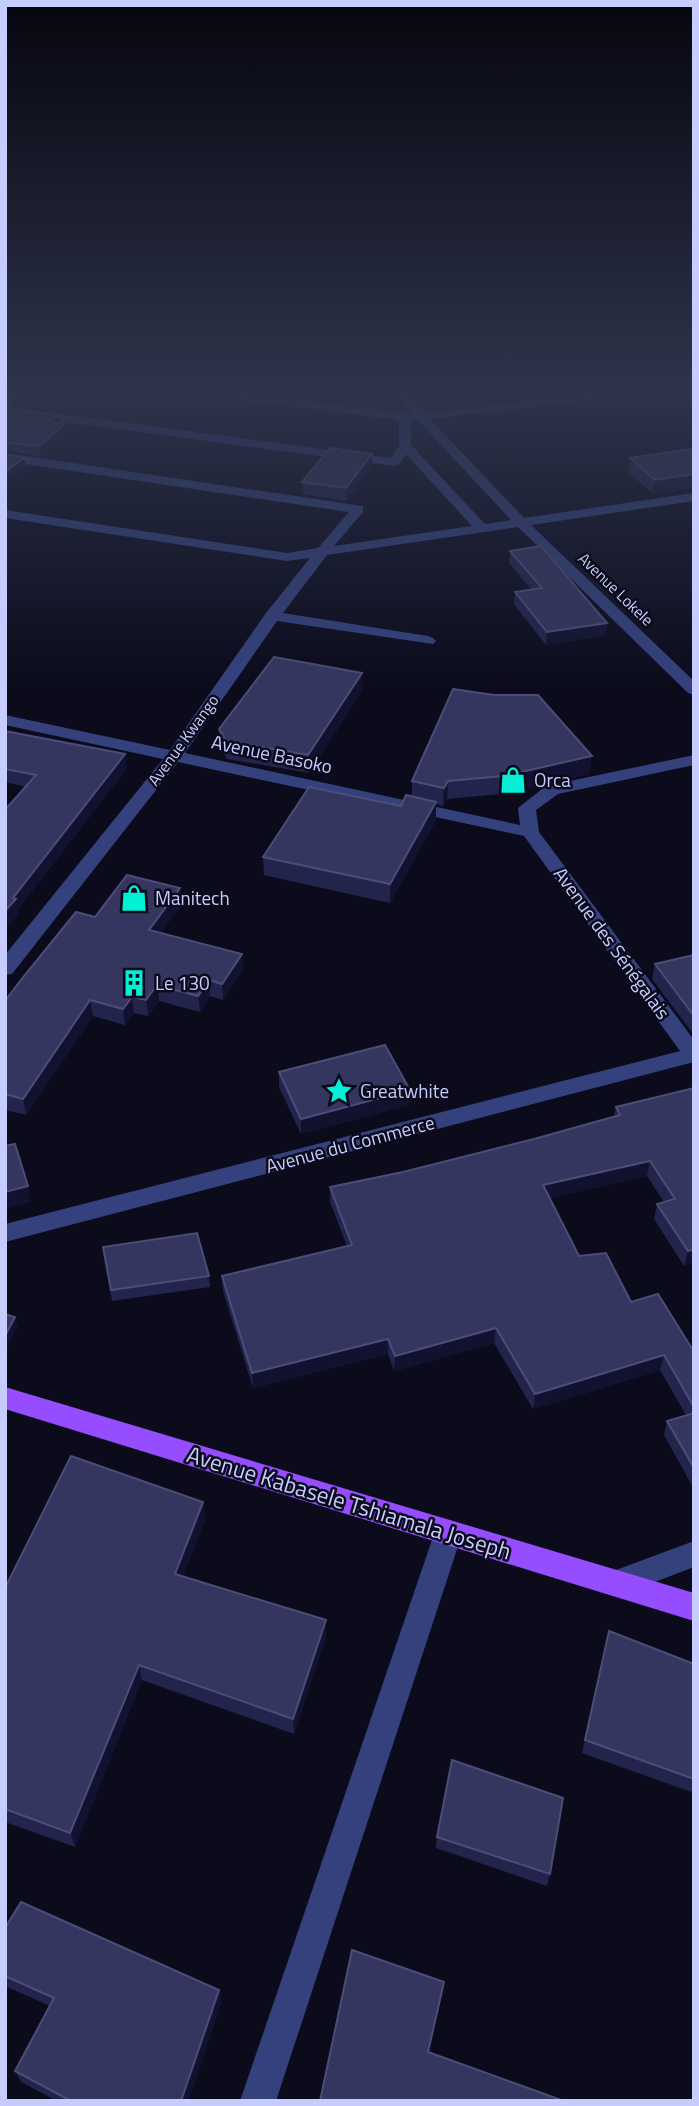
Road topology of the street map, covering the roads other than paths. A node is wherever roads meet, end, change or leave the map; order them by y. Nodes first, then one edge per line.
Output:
1 (217, 488) edge
2 (445, 488) edge
3 (490, 488) edge
4 (694, 497) edge
5 (5, 514) edge
6 (522, 522) junction
7 (482, 528) junction
8 (320, 553) junction
9 (271, 617) junction
10 (428, 641) dead end
11 (694, 690) edge
12 (5, 720) edge
13 (175, 754) junction
14 (694, 760) edge
15 (530, 832) junction
16 (5, 969) edge
17 (694, 1055) edge
18 (5, 1233) edge
19 (5, 1398) edge
20 (448, 1534) junction
21 (694, 1554) edge
22 (618, 1583) junction
23 (694, 1606) edge
24 (258, 2101) edge

1 - 8 street, Avenue Kwango
2 - 7 street
3 - 6 street, Avenue Lokele
4 - 6 street
5 - 8 street
6 - 7 street
6 - 11 street, Avenue Lokele
7 - 8 street
8 - 9 street, Avenue Kwango
9 - 10 street
9 - 13 street, Avenue Kwango
12 - 13 street, Avenue Basoko
13 - 15 street, Avenue Basoko
13 - 16 street, Avenue Kwango
14 - 15 street
15 - 17 street, Avenue des Sénégalais
17 - 18 street, Avenue du Commerce
19 - 20 main road, Avenue Kabasele Tshiamala Joseph
20 - 22 main road, Avenue Kabasele Tshiamala Joseph
20 - 24 street
21 - 22 street
22 - 23 main road, Avenue Kabasele Tshiamala Joseph

